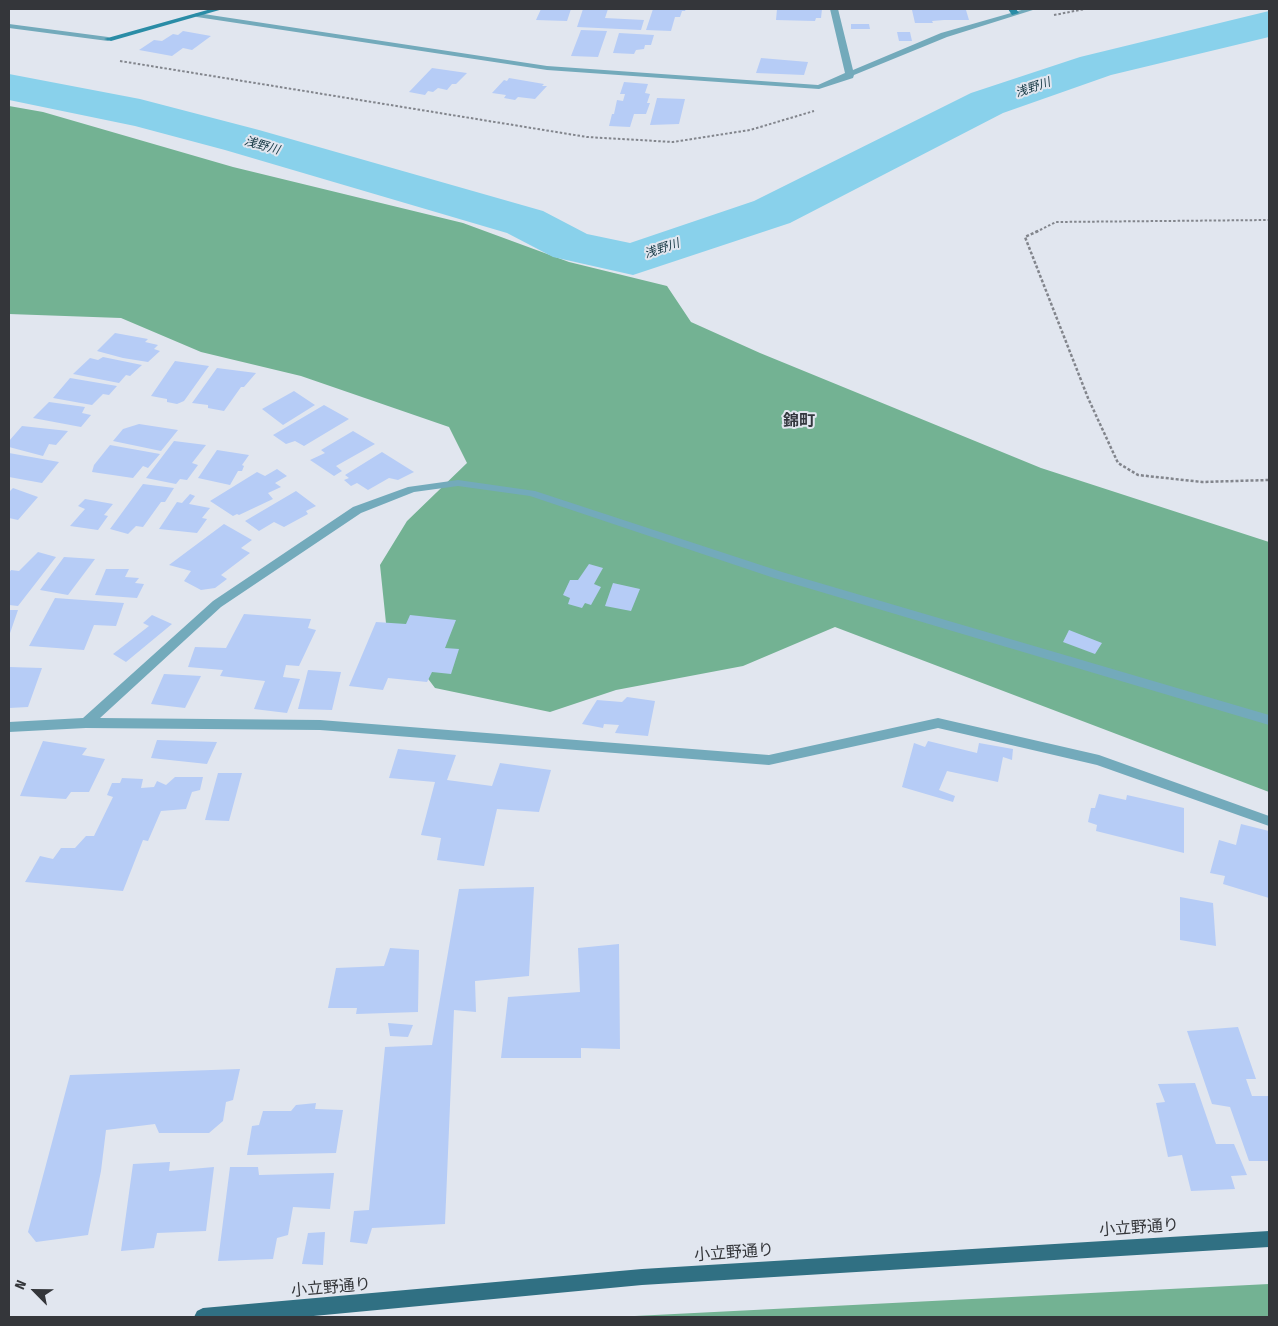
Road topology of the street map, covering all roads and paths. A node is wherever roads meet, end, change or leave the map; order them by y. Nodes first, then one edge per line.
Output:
1 (219, 9) edge
2 (834, 9) edge
3 (1032, 9) edge
4 (1013, 11) edge
5 (197, 15) junction
6 (9, 26) edge
7 (850, 76) junction
8 (1269, 220) edge
9 (1269, 480) edge
10 (1269, 720) edge
11 (86, 723) junction
12 (9, 727) edge
13 (1269, 821) edge
14 (1269, 1239) edge
15 (203, 1317) edge

1 - 5 street
2 - 7 street
3 - 4 street
4 - 7 street
5 - 6 street
5 - 7 street
8 - 9 path
10 - 11 street
11 - 12 street
11 - 13 street
14 - 15 main road, 小立野通り

